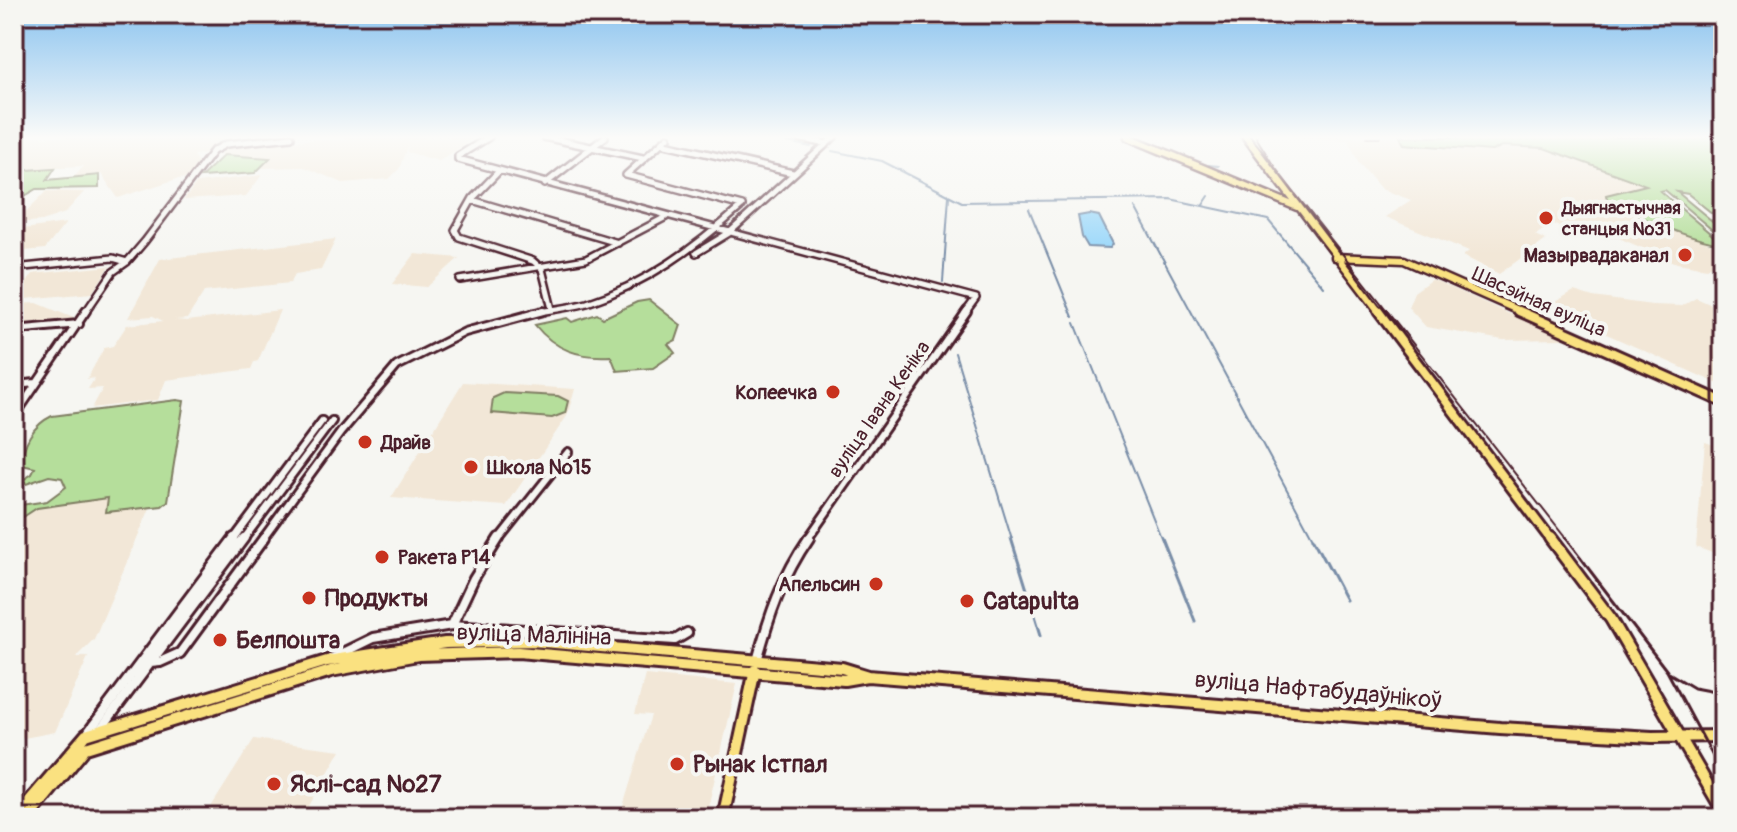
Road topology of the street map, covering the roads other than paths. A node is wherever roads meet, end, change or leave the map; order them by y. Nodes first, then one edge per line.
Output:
1 (196, 176) edge
2 (495, 176) edge
3 (518, 176) edge
4 (555, 176) edge
5 (629, 176) edge
6 (790, 176) edge
7 (1222, 176) edge
8 (1273, 176) edge
9 (546, 183) junction
10 (1281, 187) junction
11 (1259, 193) junction
12 (472, 200) junction
13 (1297, 207) junction
14 (666, 217) junction
15 (715, 230) junction
16 (729, 233) junction
17 (619, 243) junction
18 (696, 253) dead end
19 (1335, 257) junction
20 (127, 262) junction
21 (14, 268) edge
22 (542, 269) junction
23 (460, 280) dead end
24 (552, 309) junction
25 (79, 324) junction
26 (14, 330) edge
27 (36, 383) junction
28 (14, 385) edge
29 (1723, 402) edge
30 (14, 417) edge
31 (327, 421) dead end
32 (568, 452) dead end
33 (248, 527) junction
34 (270, 529) junction
35 (452, 625) junction
36 (327, 661) junction
37 (682, 661) junction
38 (146, 664) junction
39 (756, 667) junction
40 (122, 702) junction
41 (134, 720) junction
42 (100, 730) junction
43 (86, 735) junction
44 (1678, 736) junction
45 (1723, 736) edge
46 (85, 748) junction
47 (71, 753) junction
48 (1723, 811) edge
49 (15, 818) edge
50 (28, 818) edge
51 (723, 818) edge

1 - 20 street
2 - 12 street
3 - 9 street
4 - 9 street
5 - 15 street
6 - 16 street
7 - 11 main road
8 - 10 main road
9 - 14 street
10 - 11 main road
10 - 13 main road
11 - 13 main road
12 - 17 street
12 - 22 street
13 - 19 main road
14 - 15 street
14 - 17 street
15 - 16 street
15 - 24 street
16 - 18 street
16 - 39 street, вуліца Івана Кеніка
17 - 22 street
19 - 29 main road, Шасэйная вуліца
19 - 44 main road
20 - 21 street
20 - 25 street
22 - 23 street
22 - 24 street
24 - 34 street
25 - 26 street
25 - 27 street
27 - 28 street
27 - 30 street
31 - 33 street
32 - 35 street, вуліца Малініна
33 - 34 street
33 - 38 street
34 - 38 street
35 - 36 street, вуліца Малініна
35 - 37 street, вуліца Малініна
36 - 37 main road, вуліца Малініна
36 - 41 main road, вуліца Малініна
37 - 39 main road, вуліца Малініна
37 - 46 main road, вуліца Малініна
38 - 40 street
38 - 43 street
39 - 44 main road, вуліца Нафтабудаўнікоў
39 - 51 main road
40 - 41 street
40 - 42 street
41 - 42 main road, вуліца Малініна
42 - 43 main road, вуліца Малініна
42 - 46 main road
43 - 47 main road, вуліца Малініна
44 - 45 main road, вуліца Нафтабудаўнікоў
44 - 48 main road
46 - 47 main road, вуліца Малініна
46 - 50 main road
47 - 49 main road, вуліца Малініна

